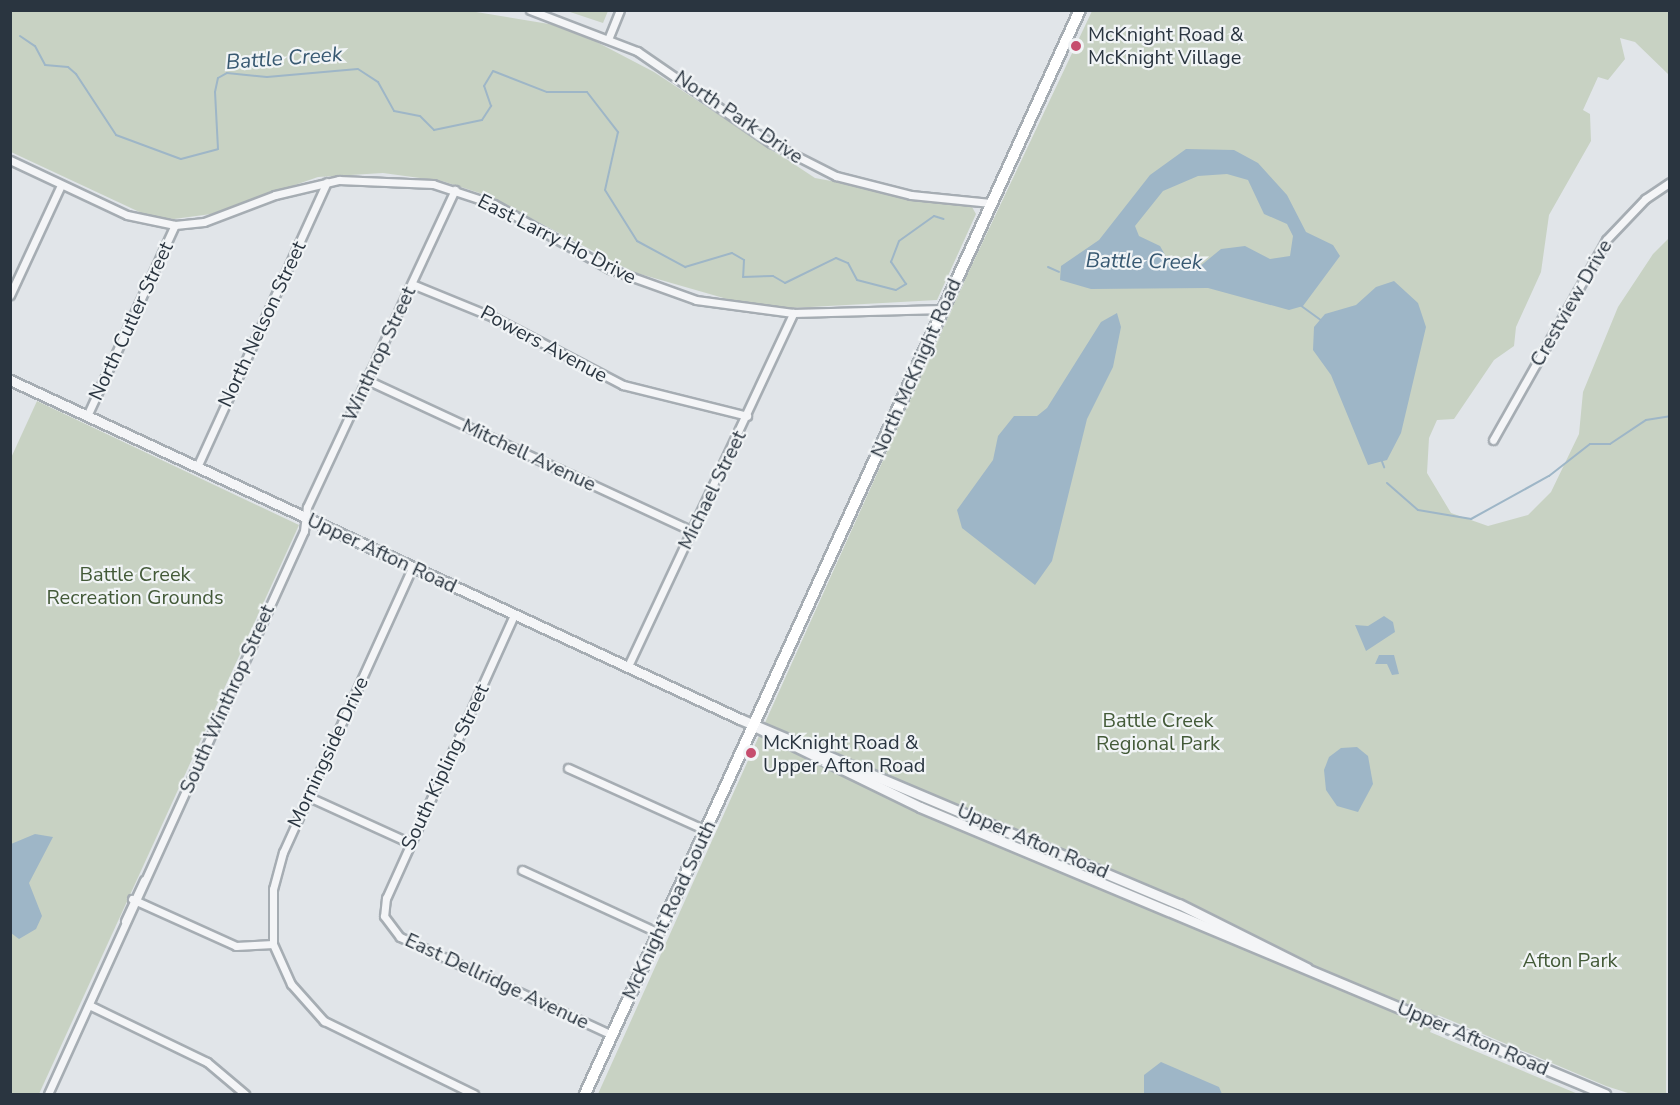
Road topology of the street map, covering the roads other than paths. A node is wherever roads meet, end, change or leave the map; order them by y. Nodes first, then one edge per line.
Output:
1 (530, 10) edge
2 (620, 10) edge
3 (1080, 11) edge
4 (609, 37) junction
5 (10, 160) edge
6 (327, 182) junction
7 (1670, 182) edge
8 (62, 185) junction
9 (455, 190) junction
10 (991, 203) junction
11 (175, 225) junction
12 (412, 284) junction
13 (10, 295) edge
14 (943, 309) junction
15 (793, 313) junction
16 (10, 380) edge
17 (367, 380) junction
18 (87, 416) junction
19 (747, 416) junction
20 (1493, 440) dead end
21 (196, 467) junction
22 (306, 518) junction
23 (692, 531) junction
24 (412, 568) junction
25 (514, 615) junction
26 (628, 666) junction
27 (754, 725) junction
28 (567, 768) dead end
29 (309, 797) junction
30 (705, 831) junction
31 (410, 843) junction
32 (522, 870) dead end
33 (135, 901) junction
34 (386, 921) joint
35 (659, 933) junction
36 (273, 944) junction
37 (89, 1005) junction
38 (612, 1035) junction
39 (48, 1095) edge
40 (244, 1095) edge
41 (474, 1095) edge
42 (585, 1095) edge
43 (1605, 1095) edge

1 - 4 street, North Park Drive
2 - 4 street
3 - 10 main road, North McKnight Road
4 - 10 street, North Park Drive
5 - 8 street, East Larry Ho Drive
6 - 9 street, East Larry Ho Drive
6 - 11 street, East Larry Ho Drive
6 - 21 street, North Nelson Street
7 - 20 street, Crestview Drive
8 - 11 street, East Larry Ho Drive
8 - 13 street
9 - 12 street, Winthrop Street
9 - 15 street, East Larry Ho Drive
10 - 14 main road, North McKnight Road
11 - 18 street, North Cutler Street
12 - 17 street, Winthrop Street
12 - 19 street, Powers Avenue
14 - 15 street, East Larry Ho Drive
14 - 27 main road, North McKnight Road
15 - 19 street, Michael Street
16 - 18 street, Upper Afton Road
17 - 22 street, Winthrop Street
17 - 23 street, Mitchell Avenue
18 - 21 street, Upper Afton Road
19 - 23 street, Michael Street
21 - 22 street, Upper Afton Road
22 - 24 street, Upper Afton Road
22 - 33 street, South Winthrop Street
23 - 26 street, Michael Street
24 - 25 street, Upper Afton Road
24 - 29 street, Morningside Drive
25 - 26 street, Upper Afton Road
25 - 31 street, South Kipling Street
26 - 27 street, Upper Afton Road
27 - 30 main road, McKnight Road South
27 - 43 street, Upper Afton Road
28 - 30 street
29 - 31 street
29 - 36 street, Morningside Drive
30 - 35 main road, McKnight Road South
31 - 34 street, South Kipling Street
32 - 35 street
33 - 36 street
33 - 37 street, South Winthrop Street
34 - 38 street, East Dellridge Avenue
35 - 38 main road, McKnight Road South
36 - 41 street
37 - 39 street, South Winthrop Street
37 - 40 street
38 - 42 main road, McKnight Road South

